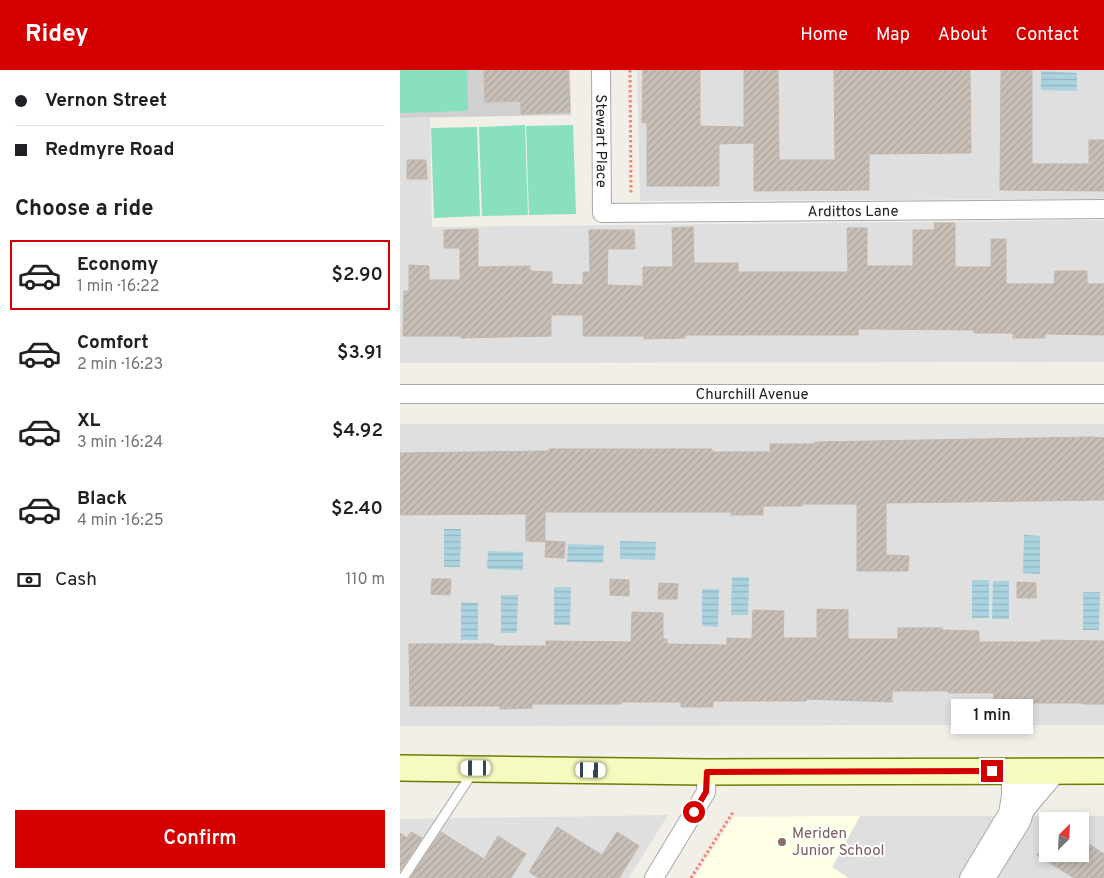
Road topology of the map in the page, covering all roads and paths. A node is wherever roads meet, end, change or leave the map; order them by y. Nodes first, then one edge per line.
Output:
1 (601, 70) edge
2 (630, 70) edge
3 (631, 204) dead end
4 (1104, 209) edge
5 (602, 213) joint
6 (400, 394) edge
7 (1104, 394) edge
8 (400, 768) edge
9 (476, 768) junction
10 (1020, 771) junction
11 (1058, 771) junction
12 (707, 772) junction
13 (1104, 772) edge
14 (1025, 810) junction
15 (733, 812) dead end
16 (404, 878) edge
17 (654, 878) edge
18 (691, 878) edge
19 (969, 878) edge
20 (986, 878) edge

1 - 5 street, Stewart Place
2 - 3 path
4 - 5 street, Ardittos Lane
6 - 7 street, Churchill Avenue
8 - 9 main road
9 - 12 main road
9 - 16 lane
10 - 11 main road
10 - 12 main road
10 - 14 street
10 - 19 street
11 - 13 main road
11 - 14 street
12 - 17 street
14 - 20 street
15 - 18 path

